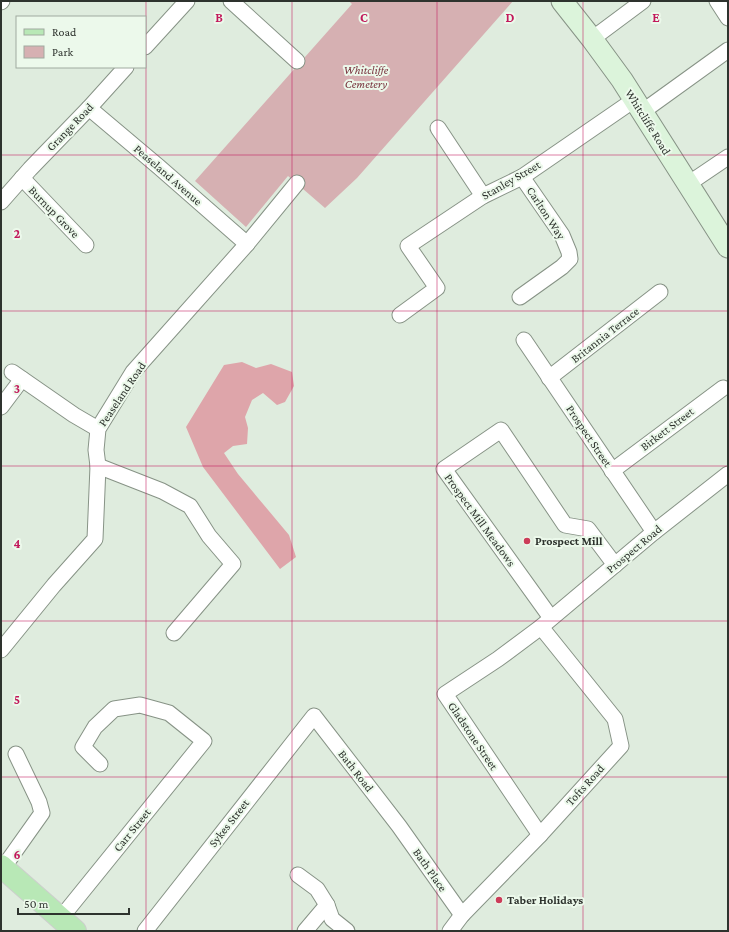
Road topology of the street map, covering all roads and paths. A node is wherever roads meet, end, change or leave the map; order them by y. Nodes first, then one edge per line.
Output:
1 (187, 1) edge
2 (231, 1) edge
3 (562, 1) edge
4 (643, 1) edge
5 (718, 1) edge
6 (728, 18) edge
7 (592, 39) junction
8 (146, 46) edge
9 (728, 50) edge
10 (297, 61) dead end
11 (125, 68) edge
12 (638, 106) junction
13 (89, 108) junction
14 (438, 128) dead end
15 (728, 157) edge
16 (522, 177) junction
17 (17, 183) junction
18 (297, 183) dead end
19 (688, 184) junction
20 (483, 196) junction
21 (1, 202) edge
22 (247, 244) junction
23 (86, 245) dead end
24 (728, 247) edge
25 (660, 292) dead end
26 (520, 297) dead end
27 (400, 315) dead end
28 (524, 340) dead end
29 (549, 378) junction
30 (723, 388) dead end
31 (1, 407) edge
32 (98, 428) junction
33 (98, 466) junction
34 (612, 471) junction
35 (728, 474) edge
36 (654, 532) junction
37 (615, 565) junction
38 (546, 623) junction
39 (174, 633) dead end
40 (1, 650) edge
41 (314, 716) joint
42 (16, 754) dead end
43 (100, 764) dead end
44 (398, 826) joint
45 (540, 834) junction
46 (2, 867) edge
47 (298, 875) dead end
48 (327, 905) junction
49 (462, 915) junction
50 (68, 925) edge
51 (145, 931) edge
52 (305, 931) edge
53 (347, 931) edge
54 (450, 931) edge

1 - 8 street
2 - 10 street
3 - 7 main road, Whitcliffe Road
4 - 7 street
5 - 6 street
7 - 12 main road, Whitcliffe Road
9 - 12 street, Stanley Street
11 - 13 street, Grange Road
12 - 16 street, Stanley Street
12 - 19 main road, Whitcliffe Road
13 - 17 street, Grange Road
13 - 22 street, Peaseland Avenue
14 - 20 street
15 - 19 street
16 - 20 street, Stanley Street
16 - 26 street, Carlton Way
17 - 21 street, Grange Road
17 - 23 street, Burnup Grove
18 - 22 street, Peaseland Road
19 - 24 main road, Whitcliffe Road
20 - 27 street, Stanley Street
22 - 32 street, Peaseland Road
25 - 29 street, Britannia Terrace
28 - 29 street, Prospect Street
29 - 34 street, Prospect Street
30 - 34 street, Birkett Street
31 - 32 street
32 - 33 street, Peaseland Road
33 - 39 street
33 - 40 street, Peaseland Road
34 - 36 street, Prospect Street
35 - 36 street, Prospect Road
36 - 37 street, Prospect Road
37 - 38 street, Prospect Road
37 - 38 street, Prospect Mill Meadows
38 - 45 street, Tofts Road
38 - 45 street, Gladstone Street
41 - 44 street, Bath Road
41 - 51 street, Sykes Street
42 - 46 street
43 - 50 street, Carr Street
44 - 49 street, Bath Place
45 - 49 street, Tofts Road
46 - 50 main road
47 - 48 street
48 - 52 street
48 - 53 street
49 - 54 street, Tofts Road

